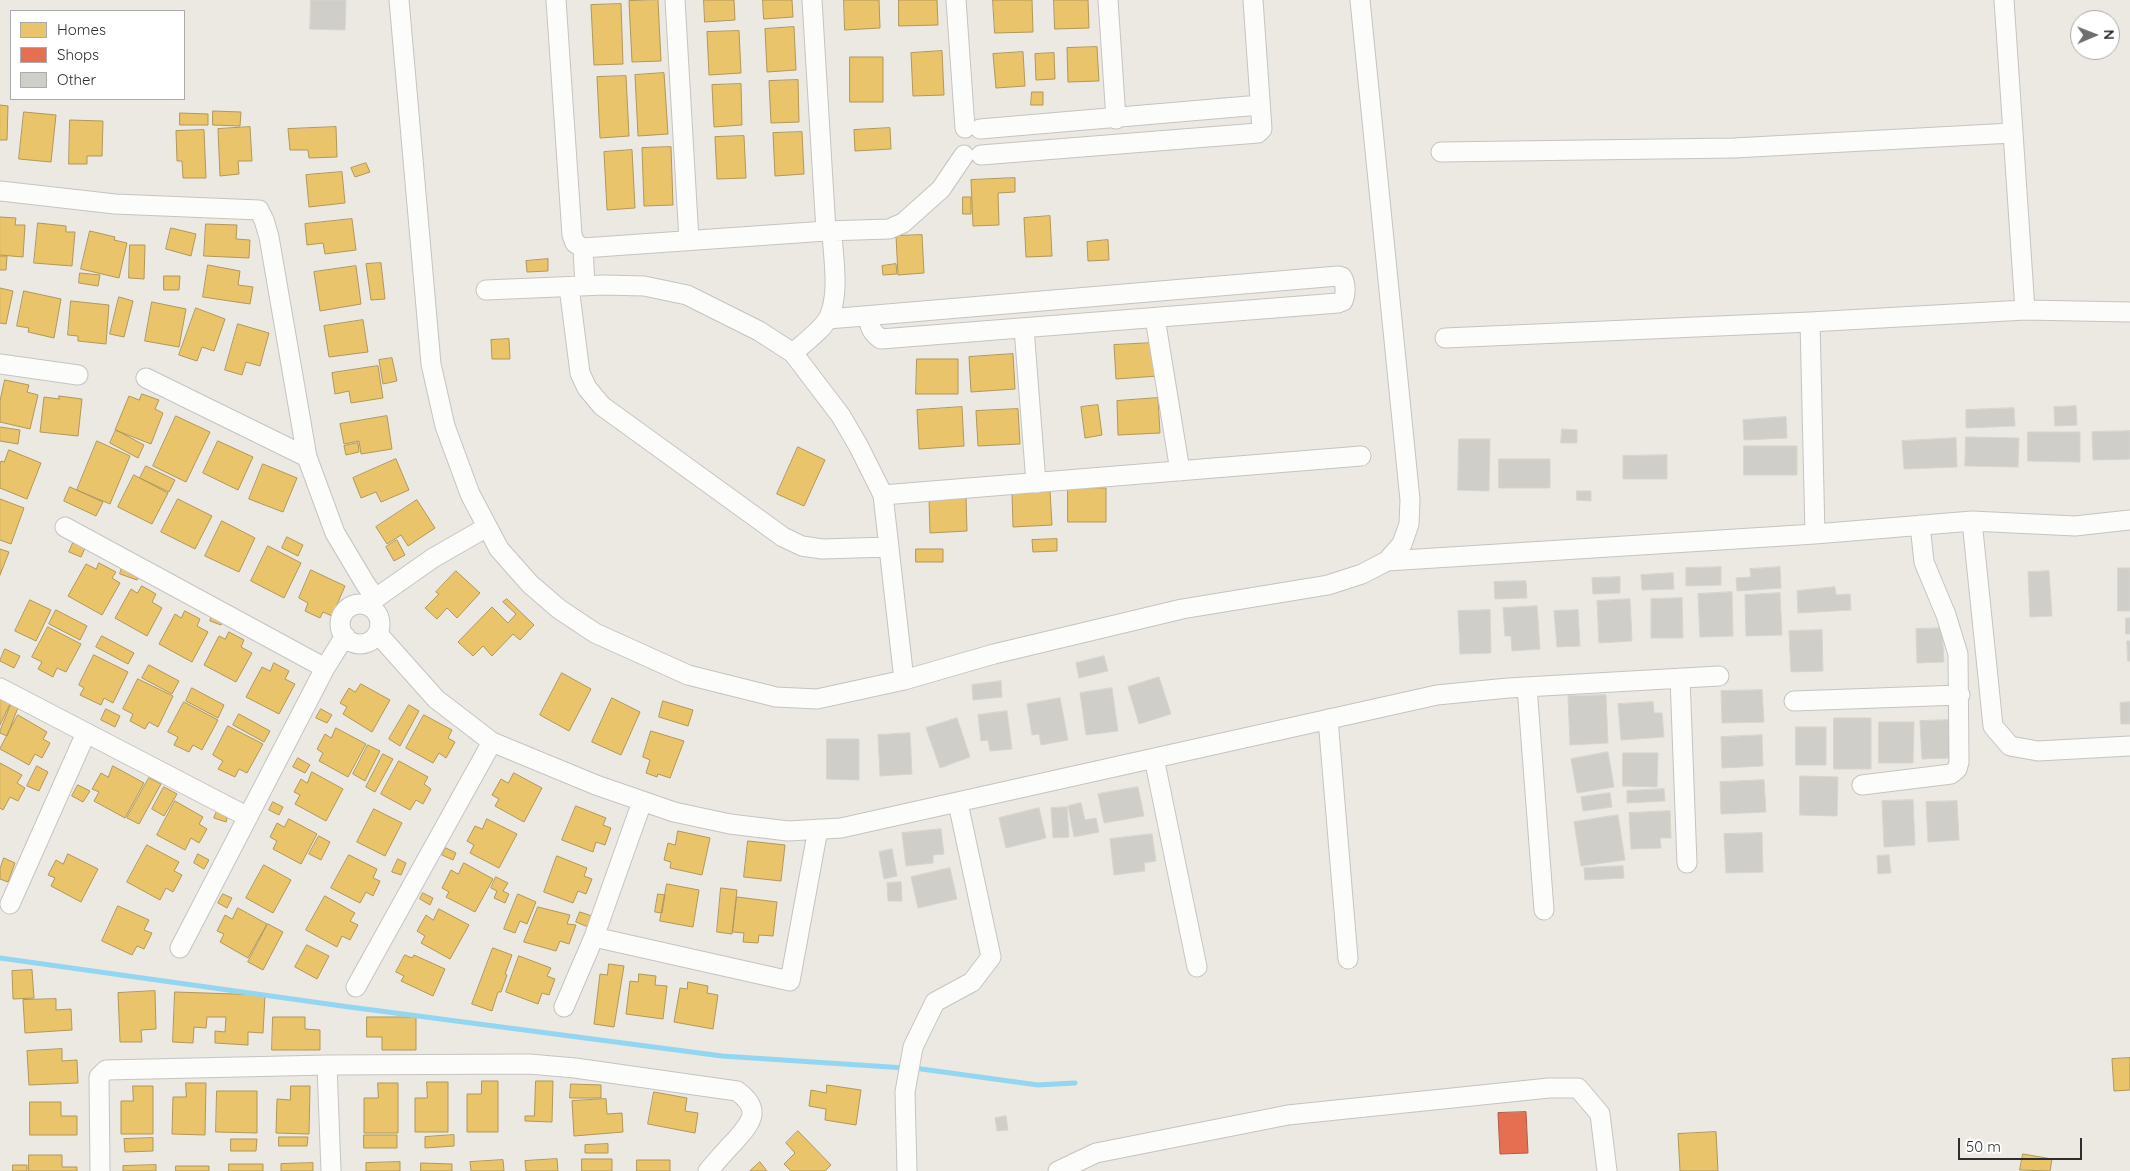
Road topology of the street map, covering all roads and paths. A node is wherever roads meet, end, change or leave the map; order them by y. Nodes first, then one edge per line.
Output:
1 (399, 0) edge
2 (556, 0) edge
3 (675, 0) edge
4 (812, 0) edge
5 (956, 0) edge
6 (1108, 0) edge
7 (1253, 0) edge
8 (1360, 0) edge
9 (2004, 0) edge
10 (1260, 105) junction
11 (1116, 118) junction
12 (972, 128) junction
13 (2012, 133) junction
14 (1441, 152) dead end
15 (973, 155) junction
16 (0, 191) edge
17 (829, 231) junction
18 (689, 240) junction
19 (582, 248) junction
20 (577, 286) junction
21 (486, 290) dead end
22 (2025, 310) junction
23 (2130, 312) edge
24 (869, 316) junction
25 (1155, 318) junction
26 (828, 319) junction
27 (1810, 322) junction
28 (1024, 328) junction
29 (1445, 338) dead end
30 (793, 353) junction
31 (0, 364) edge
32 (78, 375) dead end
33 (146, 378) dead end
34 (1361, 456) dead end
35 (307, 457) junction
36 (1180, 471) junction
37 (1036, 483) junction
38 (883, 495) junction
39 (2130, 520) edge
40 (1972, 521) junction
41 (1920, 525) junction
42 (65, 526) dead end
43 (487, 527) junction
44 (1815, 534) junction
45 (889, 547) junction
46 (1387, 561) junction
47 (373, 602) junction
48 (378, 634) junction
49 (345, 636) junction
50 (325, 668) junction
51 (1718, 676) dead end
52 (1680, 678) junction
53 (904, 680) junction
54 (1527, 687) junction
55 (0, 688) edge
56 (1960, 695) junction
57 (1794, 700) dead end
58 (1328, 719) junction
59 (86, 732) junction
60 (492, 742) junction
61 (2130, 746) edge
62 (1154, 758) junction
63 (1862, 785) dead end
64 (642, 802) junction
65 (958, 803) junction
66 (248, 817) junction
67 (818, 829) junction
68 (1687, 862) dead end
69 (10, 904) dead end
70 (1544, 910) dead end
71 (594, 937) junction
72 (180, 948) dead end
73 (1348, 959) dead end
74 (1197, 967) dead end
75 (356, 987) dead end
76 (564, 1007) dead end
77 (328, 1064) junction
78 (100, 1171) edge
79 (331, 1171) edge
80 (708, 1171) edge
81 (908, 1171) edge
82 (1058, 1171) edge
83 (1607, 1171) edge

1 - 43 street
2 - 19 street
3 - 18 street
4 - 17 street
5 - 12 street
6 - 11 street
7 - 10 street
8 - 46 street
9 - 13 street
10 - 11 street
10 - 15 street
11 - 12 street
12 - 15 street
12 - 15 street
13 - 14 street
13 - 22 street
15 - 17 street
16 - 35 street
17 - 18 street
17 - 26 street
18 - 19 street
19 - 20 street
20 - 21 street
20 - 30 street
20 - 45 street
22 - 23 street
22 - 27 street
24 - 25 street
24 - 26 street
24 - 28 street
25 - 28 street
25 - 36 street
26 - 30 street
27 - 29 street
27 - 44 street
28 - 37 street
30 - 38 street
31 - 32 street
33 - 35 street
34 - 36 street
35 - 47 street
36 - 37 street
37 - 38 street
38 - 45 street
39 - 40 street
40 - 41 street
40 - 61 street
41 - 44 street
41 - 56 street
42 - 50 street
43 - 47 street
43 - 53 street
44 - 46 street
45 - 53 street
46 - 53 street
47 - 48 street
47 - 49 street
48 - 49 street
48 - 60 street
49 - 50 street
50 - 66 street
51 - 52 street
52 - 54 street
52 - 68 street
54 - 58 street
54 - 70 street
55 - 59 street
56 - 57 street
56 - 63 street
58 - 62 street
58 - 73 street
59 - 66 street
59 - 69 street
60 - 64 street
60 - 75 street
62 - 65 street
62 - 74 street
64 - 67 street
64 - 71 street
65 - 67 street
65 - 81 street
66 - 72 street
67 - 71 street
71 - 76 street
77 - 78 street
77 - 79 street
77 - 80 street
82 - 83 street

